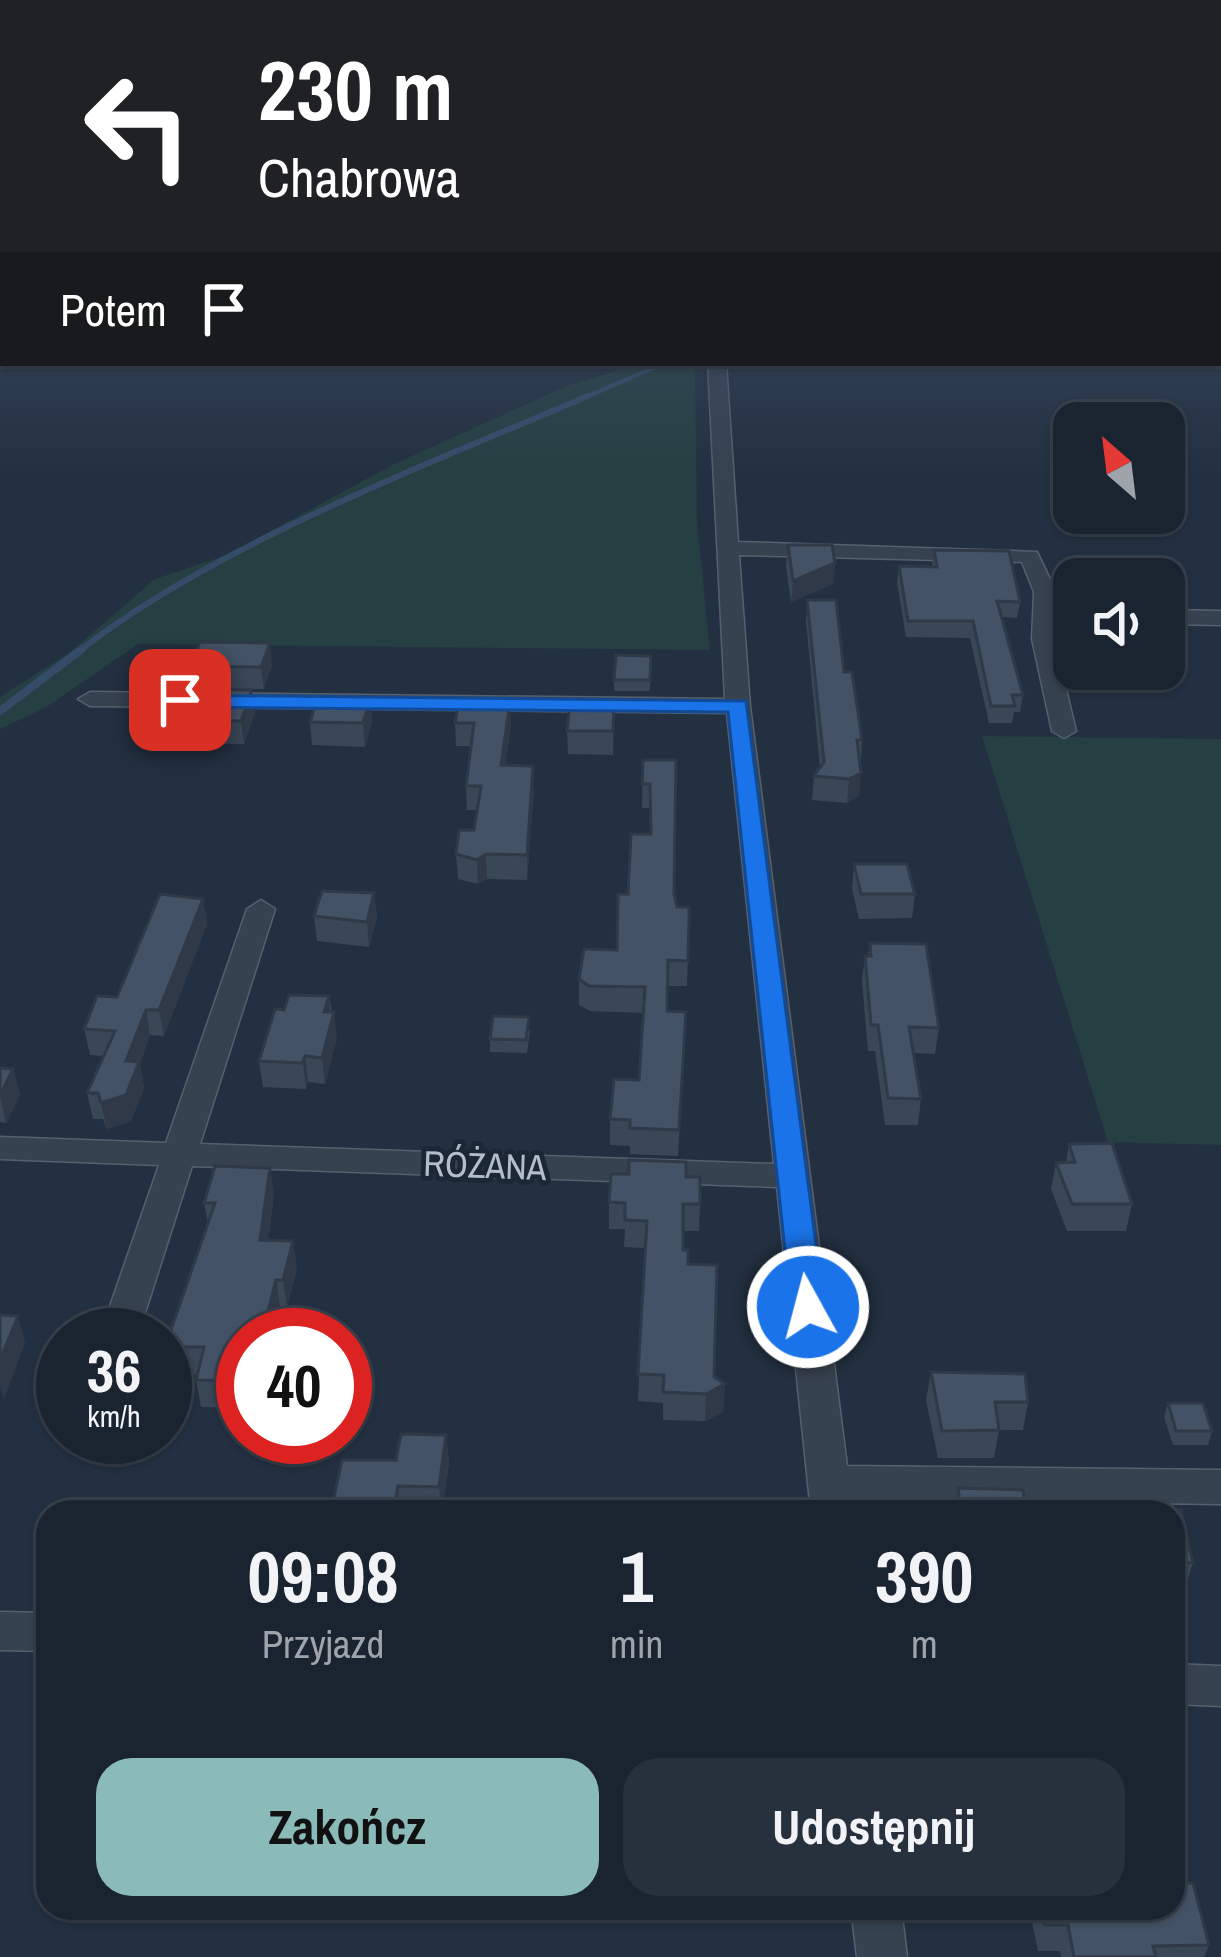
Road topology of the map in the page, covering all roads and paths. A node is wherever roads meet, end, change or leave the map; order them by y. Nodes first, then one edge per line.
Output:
1 (717, 366) edge
2 (728, 548) junction
3 (1045, 614) junction
4 (1053, 614) edge
5 (1185, 617) edge
6 (1221, 618) edge
7 (90, 699) dead end
8 (738, 706) junction
9 (1064, 731) dead end
10 (261, 910) dead end
11 (0, 1148) edge
12 (179, 1153) junction
13 (792, 1176) junction
14 (128, 1308) edge
15 (1221, 1487) edge
16 (830, 1497) edge
17 (0, 1631) edge
18 (36, 1632) edge
19 (1185, 1684) edge
20 (1221, 1686) edge
21 (878, 1920) edge
22 (882, 1957) edge

1 - 2 street
2 - 3 street
2 - 8 street
3 - 4 street
3 - 9 street
5 - 6 street
7 - 8 street
8 - 13 street
10 - 12 street
11 - 12 street, RÓŻANA
12 - 13 street, RÓŻANA
12 - 14 street
13 - 16 street
15 - 16 street
17 - 18 street
19 - 20 street
21 - 22 street

